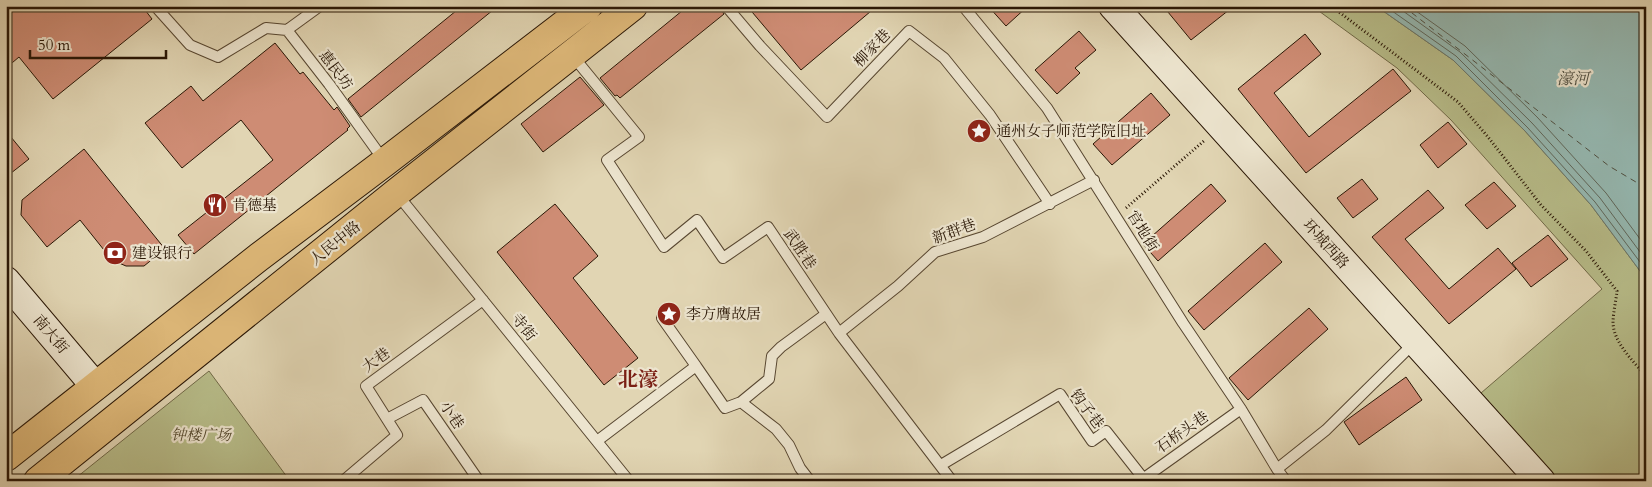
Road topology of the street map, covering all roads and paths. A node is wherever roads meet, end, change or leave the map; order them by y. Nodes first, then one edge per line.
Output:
1 (154, 6) edge
2 (588, 6) edge
3 (633, 6) edge
4 (726, 6) edge
5 (963, 6) edge
6 (1113, 6) edge
7 (1331, 6) edge
8 (318, 7) edge
9 (287, 30) junction
10 (571, 54) junction
11 (1221, 127) junction
12 (385, 162) junction
13 (1094, 180) junction
14 (396, 193) junction
15 (1050, 204) junction
16 (1116, 216) junction
17 (6, 281) edge
18 (483, 300) junction
19 (826, 314) junction
20 (662, 318) dead end
21 (840, 333) junction
22 (1415, 342) junction
23 (696, 366) junction
24 (1646, 376) edge
25 (95, 386) junction
26 (742, 402) junction
27 (1241, 408) junction
28 (387, 419) junction
29 (597, 441) junction
30 (6, 458) edge
31 (941, 466) junction
32 (1277, 469) junction
33 (1141, 479) edge
34 (38, 481) edge
35 (343, 481) edge
36 (479, 481) edge
37 (629, 481) edge
38 (810, 481) edge
39 (952, 481) edge
40 (1286, 481) edge
41 (1541, 481) edge

1 - 9 lane
2 - 12 main road
3 - 10 main road, 人民中路
4 - 15 lane, 柳家巷
5 - 13 lane, 官地街
6 - 11 street, 环城西路
7 - 24 path
8 - 9 lane
9 - 12 lane, 惠民坊
10 - 14 main road, 人民中路
10 - 19 lane, 武胜巷
11 - 16 path
11 - 22 street, 环城西路
12 - 25 main road
13 - 15 lane, 新群巷
13 - 16 lane, 官地街
14 - 18 lane, 寺街
14 - 34 main road, 人民中路
15 - 21 lane, 新群巷
16 - 27 lane, 官地街
17 - 25 street, 南大街
18 - 28 lane, 大巷
18 - 29 lane, 寺街
19 - 21 lane, 武胜巷
19 - 26 lane
20 - 23 lane
21 - 31 lane, 武胜巷
22 - 32 lane
22 - 41 street, 环城西路
23 - 26 lane
23 - 29 lane
25 - 30 main road
26 - 38 lane
27 - 32 lane, 官地街
27 - 33 lane, 石桥头巷
28 - 35 lane, 大巷
28 - 36 lane, 小巷
29 - 37 lane, 寺街
31 - 33 lane, 钩子巷
31 - 39 lane, 武胜巷
32 - 40 lane, 官地街

